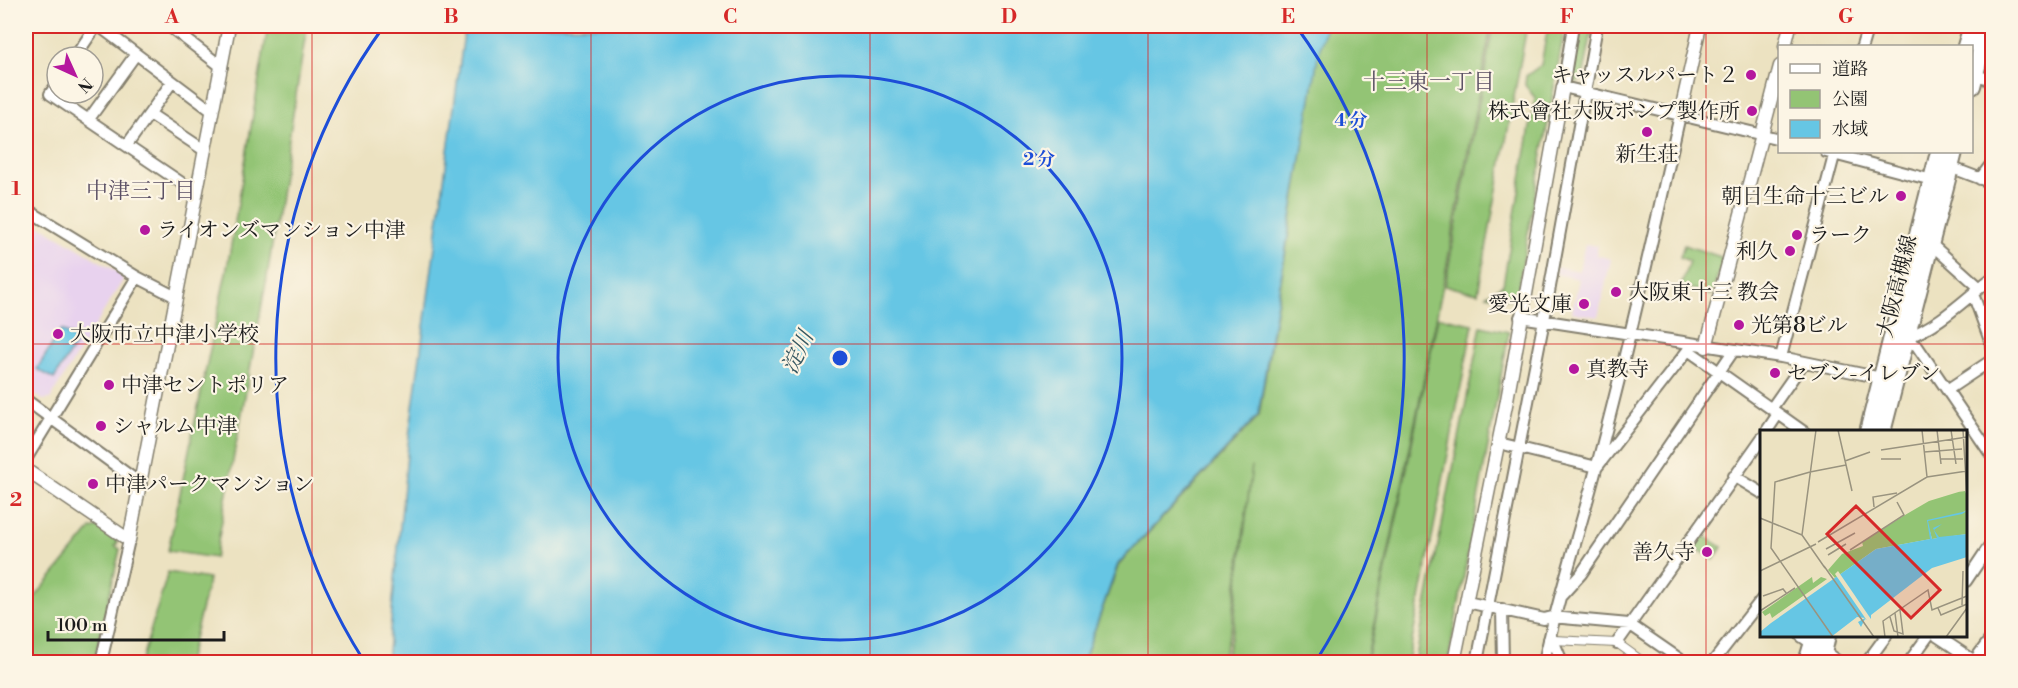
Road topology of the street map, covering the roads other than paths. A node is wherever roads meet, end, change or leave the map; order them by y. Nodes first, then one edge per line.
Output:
1 (98, 26) edge
2 (169, 26) edge
3 (229, 26) edge
4 (1573, 26) edge
5 (1597, 26) edge
6 (1700, 26) edge
7 (1790, 26) edge
8 (1868, 26) edge
9 (1973, 26) edge
10 (84, 45) edge
11 (1785, 45) edge
12 (1862, 45) edge
13 (1966, 45) edge
14 (136, 54) junction
15 (222, 67) junction
16 (1778, 70) edge
17 (1981, 81) edge
18 (172, 82) junction
19 (1563, 87) junction
20 (1585, 91) junction
21 (67, 105) edge
22 (212, 111) junction
23 (150, 114) junction
24 (1680, 115) junction
25 (89, 119) junction
26 (1762, 135) junction
27 (1778, 139) edge
28 (127, 145) junction
29 (204, 150) junction
30 (1832, 153) edge
31 (1836, 153) edge
32 (1939, 153) edge
33 (1952, 160) edge
34 (1992, 163) edge
35 (1980, 179) junction
36 (1932, 180) junction
37 (1992, 183) edge
38 (195, 192) junction
39 (29, 211) edge
40 (26, 224) edge
41 (1931, 244) junction
42 (137, 277) junction
43 (1992, 278) edge
44 (1976, 291) junction
45 (176, 297) junction
46 (1520, 317) junction
47 (1544, 320) junction
48 (1631, 335) junction
49 (1900, 336) junction
50 (1992, 346) edge
51 (1688, 347) junction
52 (1706, 347) junction
53 (1734, 350) junction
54 (1781, 357) junction
55 (1992, 360) edge
56 (1804, 362) junction
57 (1720, 373) junction
58 (1889, 380) junction
59 (1947, 390) junction
60 (26, 400) edge
61 (1775, 411) junction
62 (50, 418) junction
63 (1767, 430) edge
64 (1801, 430) edge
65 (1869, 430) edge
66 (1882, 430) edge
67 (1760, 439) edge
68 (1499, 443) junction
69 (1520, 447) junction
70 (1992, 456) edge
71 (26, 459) edge
72 (1597, 467) junction
73 (26, 470) edge
74 (1734, 476) junction
75 (26, 482) edge
76 (141, 484) junction
77 (1760, 492) edge
78 (129, 540) junction
79 (1992, 542) edge
80 (1967, 578) edge
81 (1559, 598) junction
82 (1467, 602) junction
83 (1760, 604) edge
84 (1489, 607) junction
85 (1502, 609) junction
86 (1552, 617) junction
87 (1629, 624) junction
88 (1885, 637) edge
89 (1927, 637) edge
90 (1938, 637) edge
91 (1992, 637) edge
92 (1551, 639) junction
93 (1617, 643) junction
94 (1817, 644) edge
95 (1975, 662) edge
96 (101, 663) edge
97 (1454, 663) edge
98 (1477, 663) edge
99 (1503, 663) edge
100 (1544, 663) edge
101 (1562, 663) edge
102 (1641, 663) edge
103 (1684, 663) edge
104 (1713, 663) edge
105 (1807, 663) edge
106 (1839, 663) edge
107 (1867, 663) edge
108 (1909, 663) edge

1 - 10 street
1 - 14 street
2 - 15 street
3 - 15 street
4 - 19 street
5 - 20 street
6 - 24 street
7 - 11 street
8 - 12 street
9 - 13 main road
9 - 17 main road
14 - 18 street
14 - 25 street
15 - 22 street
16 - 26 street
18 - 22 street
18 - 23 street
19 - 20 street
19 - 46 street
20 - 24 street
20 - 47 street
21 - 25 street
22 - 29 street
23 - 28 street
23 - 29 street
24 - 26 street
24 - 48 street
25 - 28 street
26 - 27 street
26 - 52 street
28 - 38 street
29 - 38 street
30 - 54 street
31 - 36 street
32 - 36 main road, 大阪高槻線
33 - 35 street
33 - 36 street
33 - 41 main road, 大阪高槻線
34 - 35 street
35 - 37 street
36 - 49 main road, 大阪高槻線
38 - 45 street
39 - 40 street
39 - 42 street
41 - 44 street
41 - 49 main road, 大阪高槻線
42 - 45 street
42 - 62 street
43 - 44 street
44 - 49 street
44 - 50 street
45 - 76 street
46 - 47 street
46 - 68 street
47 - 48 street
47 - 69 street
48 - 51 street
48 - 72 street
49 - 58 main road, 大阪高槻線
49 - 59 street
51 - 52 street
51 - 57 street
51 - 72 street
52 - 53 street
53 - 54 street
53 - 57 street
54 - 56 street
55 - 59 street
56 - 58 street
56 - 61 street
57 - 61 street
57 - 81 street
58 - 65 main road, 大阪高槻線
58 - 66 main road, 大阪高槻線
59 - 70 street
60 - 62 street
61 - 63 street
61 - 64 street
62 - 71 street
62 - 76 street
67 - 74 street
68 - 69 street
68 - 82 street
69 - 72 street
69 - 84 street
72 - 81 street
73 - 75 street
73 - 78 street
74 - 77 street
74 - 87 street
76 - 78 street
78 - 96 street
79 - 80 street
81 - 86 street
82 - 84 street
82 - 97 street
83 - 104 street
84 - 85 street
84 - 98 street
85 - 86 street
85 - 99 street
86 - 87 street
86 - 92 street
87 - 93 street
87 - 103 street
88 - 107 street
89 - 108 street
90 - 95 street
91 - 95 street
92 - 93 street
92 - 100 street
92 - 101 street
93 - 102 street
94 - 105 main road
94 - 106 street

